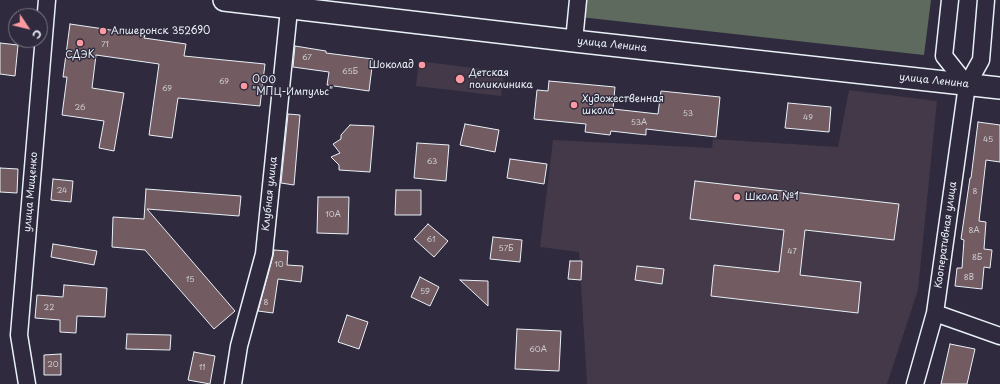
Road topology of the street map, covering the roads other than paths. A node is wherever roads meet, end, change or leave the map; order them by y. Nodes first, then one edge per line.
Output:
1 (47, 0) edge
2 (224, 0) edge
3 (578, 0) edge
4 (950, 0) edge
5 (986, 0) edge
6 (290, 4) edge
7 (574, 41) junction
8 (967, 84) junction
9 (1000, 88) edge
10 (935, 313) junction
11 (1000, 336) edge
12 (28, 384) edge
13 (232, 384) edge
14 (916, 384) edge

1 - 12 street, улица Мищенко
2 - 6 main road, улица Ленина
3 - 7 street
4 - 8 street
5 - 8 street, Кооперативная улица
6 - 7 main road, улица Ленина
6 - 13 street, Клубная улица
7 - 8 main road, улица Ленина
8 - 9 main road, улица Ленина
8 - 10 street, Кооперативная улица
10 - 11 street
10 - 14 street, Кооперативная улица

